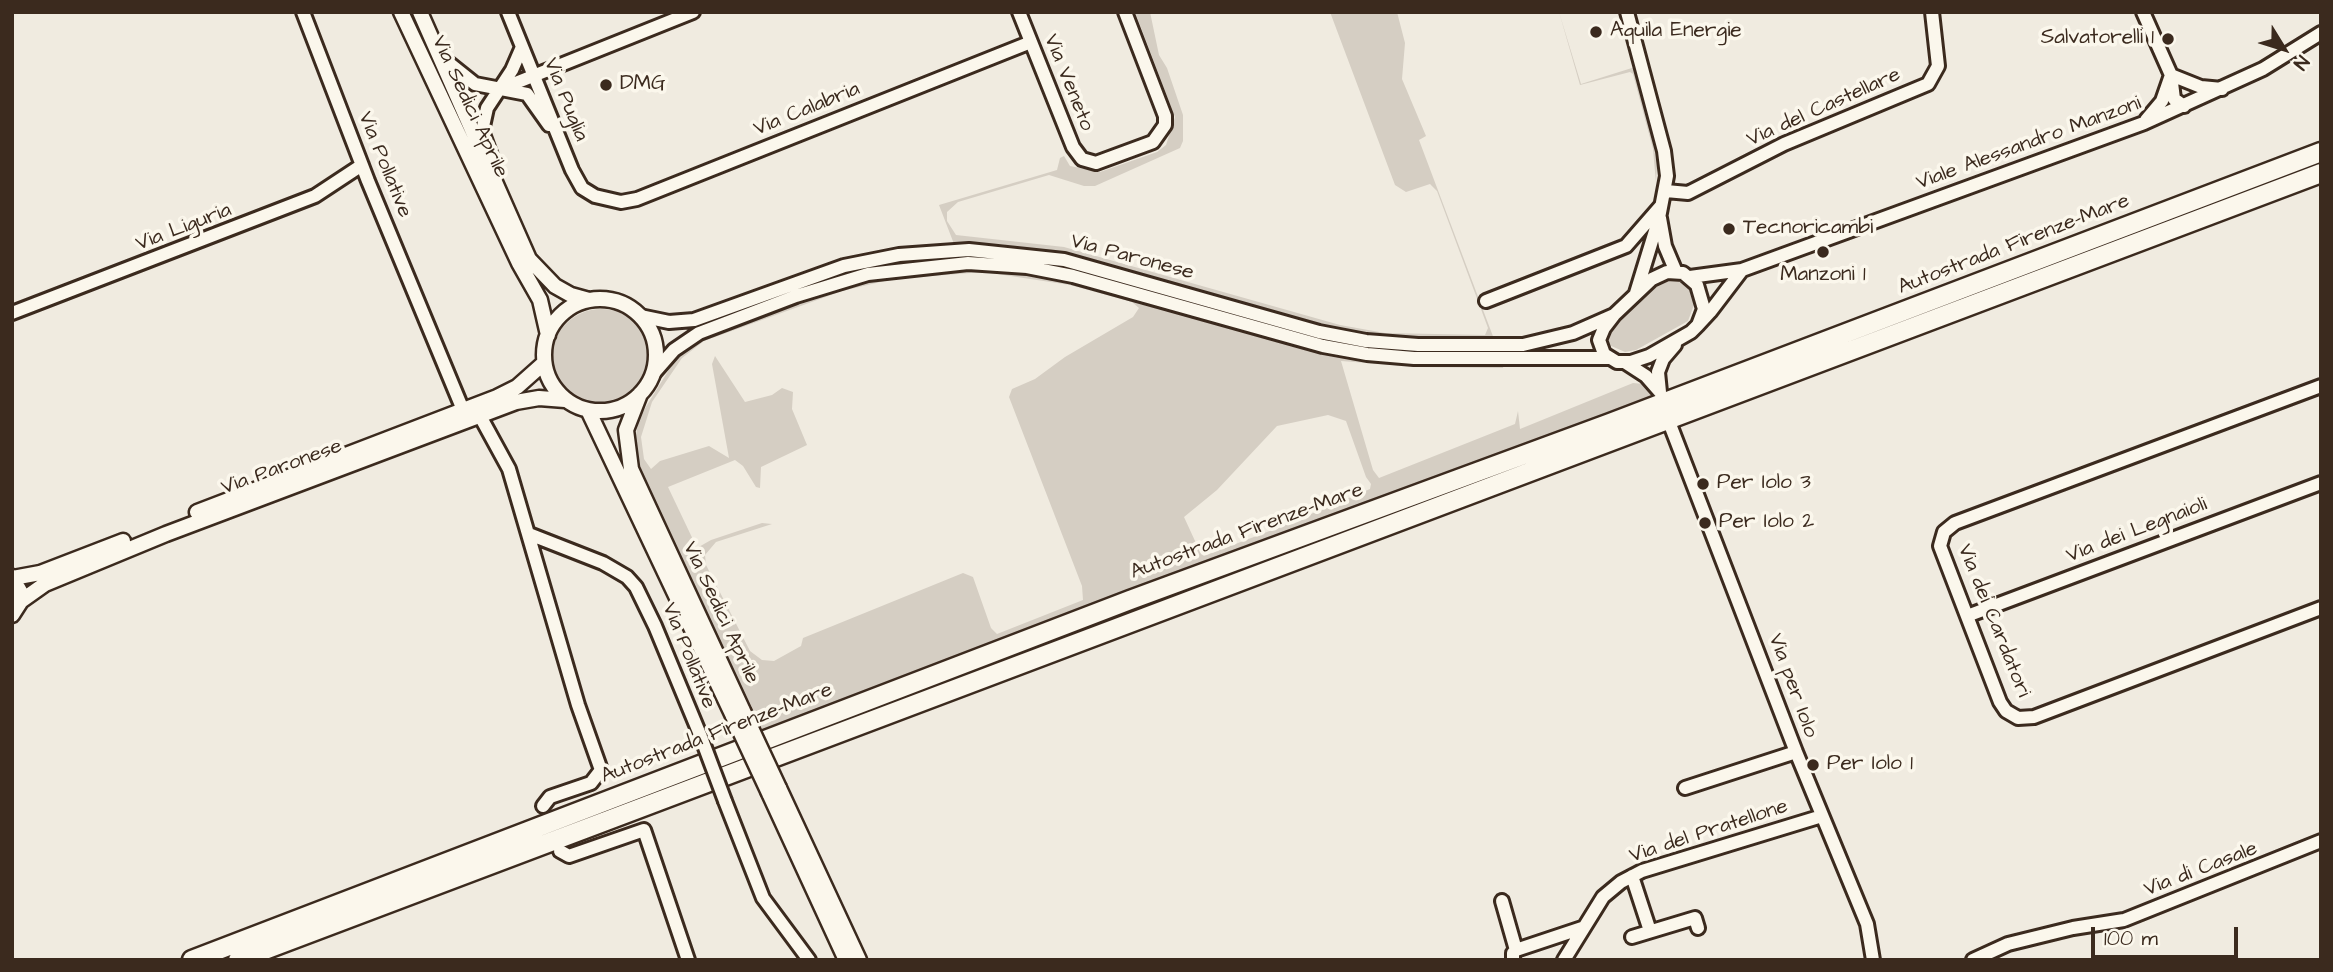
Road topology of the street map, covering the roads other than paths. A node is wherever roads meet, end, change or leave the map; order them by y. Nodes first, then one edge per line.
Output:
1 (303, 12) edge
2 (401, 12) edge
3 (420, 12) edge
4 (508, 12) edge
5 (693, 12) edge
6 (1019, 12) edge
7 (1125, 12) edge
8 (1627, 12) edge
9 (1932, 12) edge
10 (2143, 12) edge
11 (2321, 33) edge
12 (1031, 42) junction
13 (522, 47) junction
14 (438, 53) junction
15 (535, 75) junction
16 (2171, 75) junction
17 (2222, 89) junction
18 (498, 90) junction
19 (2185, 106) junction
20 (2144, 123) junction
21 (560, 139) junction
22 (2321, 152) edge
23 (362, 165) junction
24 (2321, 173) edge
25 (1665, 195) junction
26 (595, 196) joint
27 (501, 200) junction
28 (1660, 218) junction
29 (1626, 246) junction
30 (1644, 266) junction
31 (1742, 270) junction
32 (1676, 272) junction
33 (1690, 278) junction
34 (1635, 296) junction
35 (591, 300) junction
36 (1486, 301) dead end
37 (12, 313) edge
38 (1614, 315) junction
39 (640, 316) junction
40 (1698, 325) junction
41 (548, 335) junction
42 (1679, 340) junction
43 (1611, 358) junction
44 (544, 363) junction
45 (1626, 363) junction
46 (653, 374) junction
47 (2321, 386) edge
48 (640, 394) junction
49 (565, 400) junction
50 (463, 410) junction
51 (588, 410) junction
52 (480, 416) junction
53 (1671, 427) dead end
54 (2321, 483) edge
55 (529, 534) junction
56 (13, 578) edge
57 (21, 601) junction
58 (2321, 608) edge
59 (12, 615) edge
60 (1967, 617) junction
61 (738, 713) junction
62 (1796, 751) junction
63 (1685, 788) dead end
64 (774, 791) junction
65 (542, 806) dead end
66 (1822, 816) junction
67 (2321, 841) edge
68 (560, 851) dead end
69 (1632, 876) junction
70 (1502, 901) dead end
71 (1582, 928) junction
72 (1698, 929) dead end
73 (1650, 931) junction
74 (1632, 937) dead end
75 (1515, 955) edge
76 (192, 960) edge
77 (238, 960) edge
78 (688, 960) edge
79 (809, 960) edge
80 (846, 960) edge
81 (859, 960) edge
82 (1564, 960) edge
83 (1873, 960) edge
84 (1973, 960) edge

1 - 23 street, Via Pollative
2 - 41 main road, Via Sedici Aprile
3 - 14 main road, Via Sedici Aprile
4 - 13 street, Via Puglia
5 - 15 street
6 - 12 street, Via Veneto
7 - 12 street, Via Veneto
8 - 25 street
9 - 25 street, Via del Castellare
10 - 16 street
11 - 17 street, Viale Alessandro Manzoni
12 - 26 street, Via Calabria
13 - 15 street, Via Puglia
13 - 18 street
14 - 18 street
14 - 27 main road, Via Sedici Aprile
15 - 18 street
15 - 21 street, Via Puglia
16 - 17 street
16 - 19 street
16 - 20 street
17 - 19 street, Viale Alessandro Manzoni
18 - 21 street
18 - 27 street
19 - 20 street, Viale Alessandro Manzoni
20 - 31 street, Viale Alessandro Manzoni
21 - 26 street, Via Puglia
22 - 76 highway, Autostrada Firenze-Mare
23 - 37 street, Via Liguria
23 - 50 street, Via Pollative
24 - 77 highway, Autostrada Firenze-Mare
25 - 28 street
25 - 29 street
27 - 35 main road, Via Sedici Aprile
28 - 30 street
28 - 32 street
29 - 30 street
29 - 36 street
30 - 34 street
31 - 33 street, Viale Alessandro Manzoni
31 - 40 street
32 - 33 street
32 - 34 street
33 - 40 street
34 - 38 street
35 - 39 main road, Via Sedici Aprile
35 - 41 main road
38 - 39 street, Via Paronese
38 - 43 street
39 - 46 main road
40 - 42 street
41 - 44 main road, Via Sedici Aprile
42 - 45 street
42 - 45 street
43 - 45 street, Via Paronese
43 - 46 street, Via Paronese
44 - 49 main road
44 - 50 main road, Via Paronese
46 - 48 main road, Via Sedici Aprile
47 - 60 street, Via dei Cardatori
48 - 51 main road
48 - 61 main road, Via Sedici Aprile
49 - 51 main road
49 - 52 main road, Via Paronese
50 - 56 main road, Via Paronese
51 - 61 main road, Via Sedici Aprile
52 - 55 street
52 - 57 main road, Via Paronese
53 - 62 street, Via per Iolo
54 - 60 street, Via dei Legnaioli
55 - 65 street
55 - 79 street, Via Pollative, bridge
56 - 57 main road, Via Paronese
57 - 59 main road, Via Paronese
58 - 60 street, Via dei Cardatori
61 - 64 main road, Via Sedici Aprile, bridge
62 - 63 street
62 - 66 street, Via per Iolo
64 - 80 main road, Via Sedici Aprile
64 - 81 main road, Via Sedici Aprile
66 - 69 street, Via del Pratellone
66 - 83 street, Via per Iolo
67 - 84 street, Via di Casale
68 - 78 street
69 - 71 street, Via del Pratellone
69 - 73 street
70 - 75 street
71 - 75 street
71 - 82 street, Via del Pratellone
72 - 73 street
73 - 74 street

